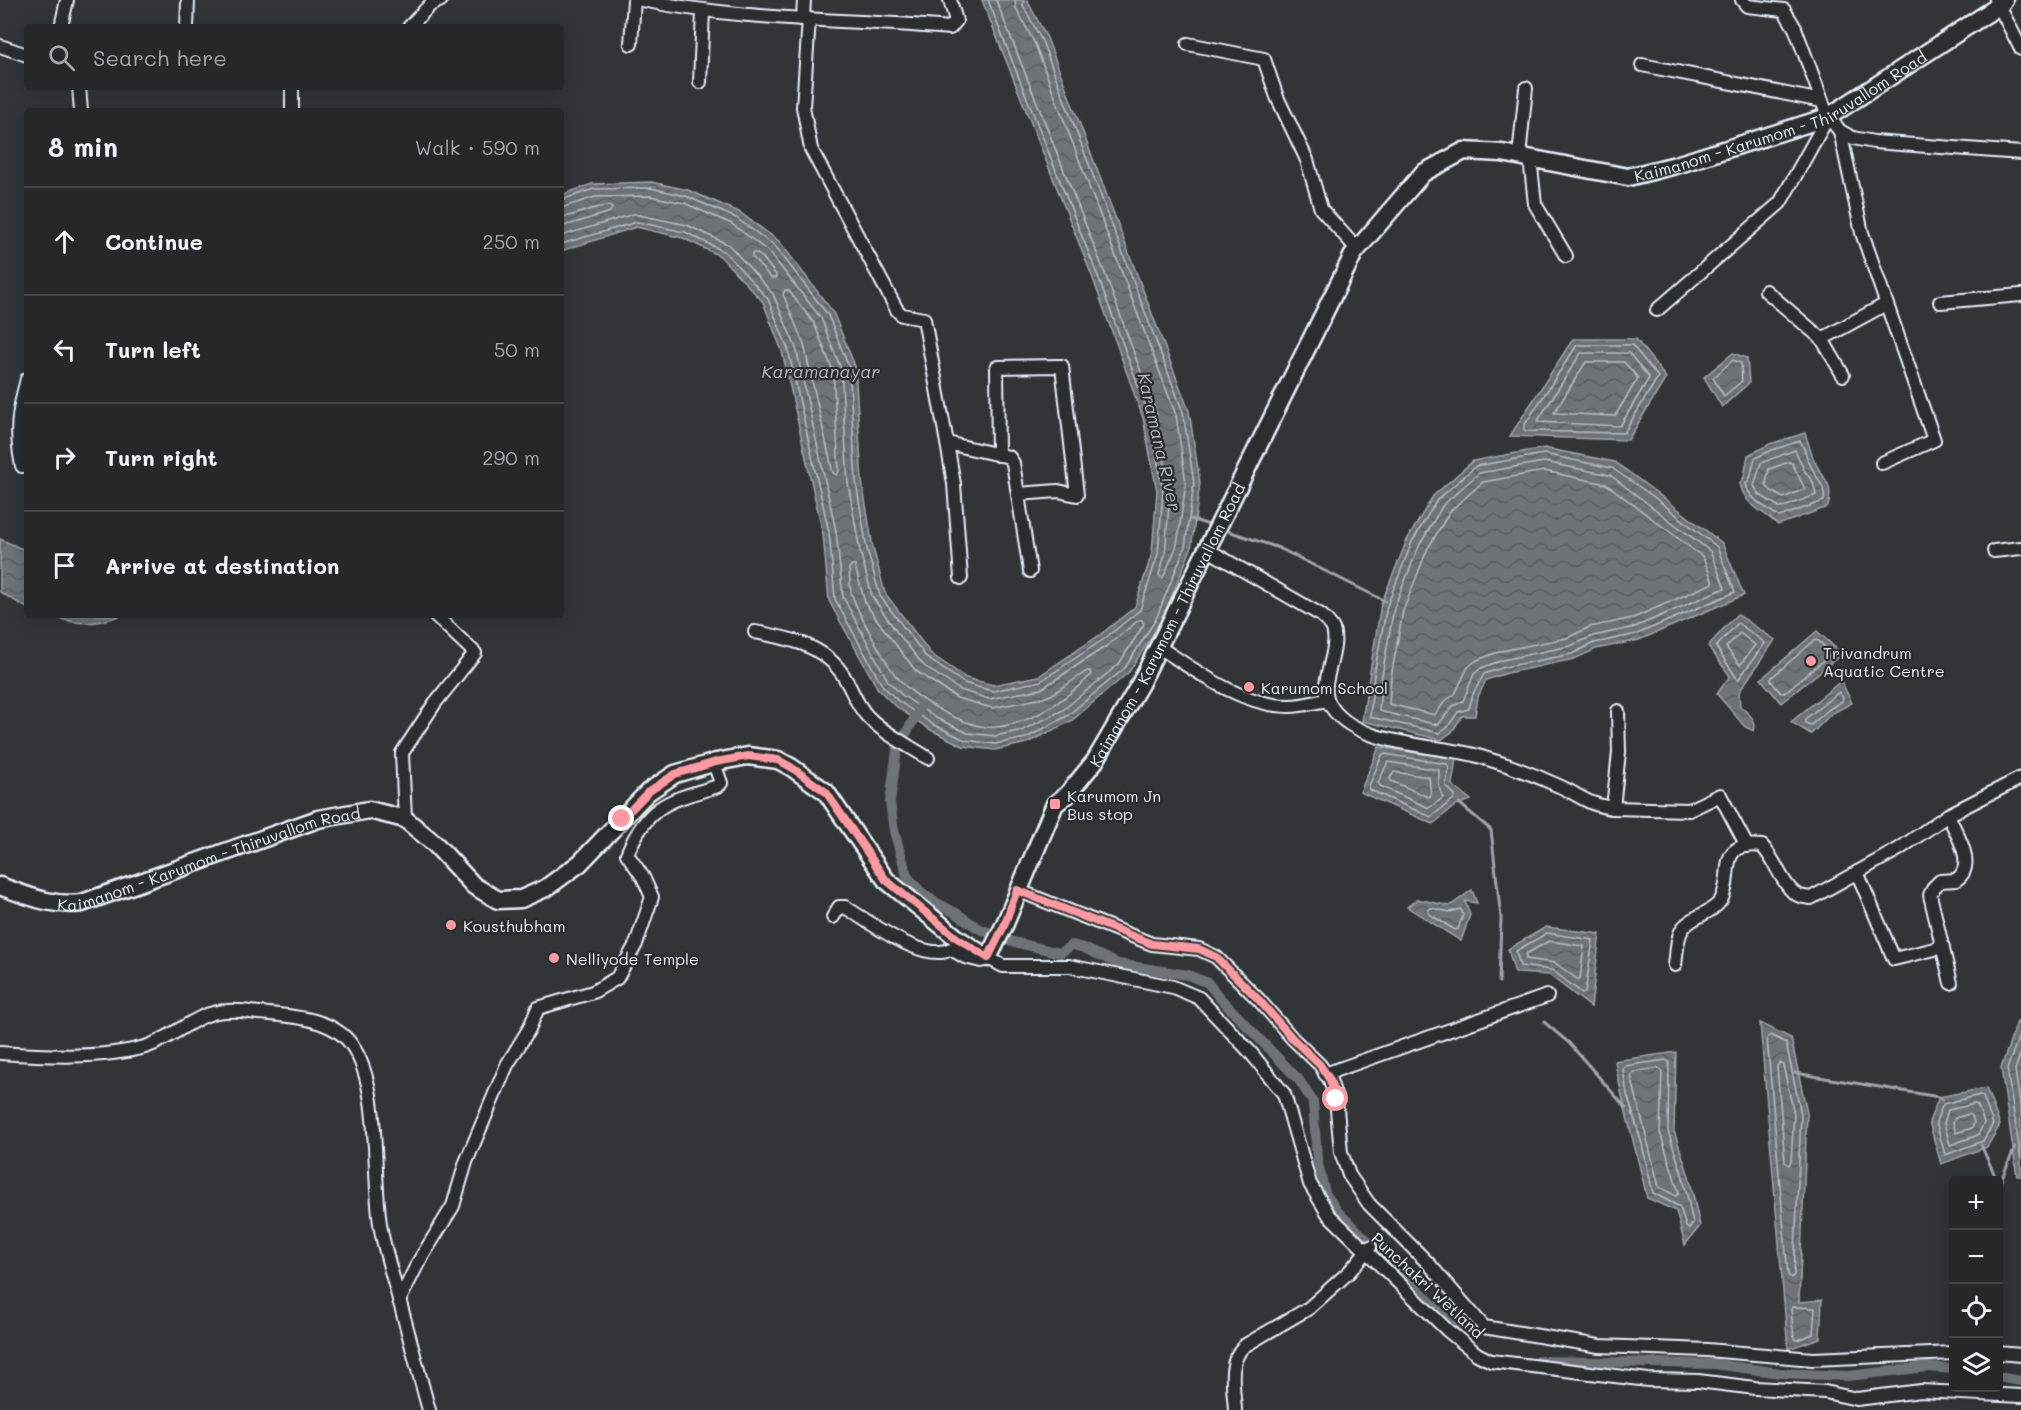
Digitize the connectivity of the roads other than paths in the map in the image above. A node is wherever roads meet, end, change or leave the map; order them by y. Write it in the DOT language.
graph roads {
  1 [pos="67,0"];
  2 [pos="188,0"];
  3 [pos="441,0"];
  4 [pos="634,0"];
  5 [pos="642,0"];
  6 [pos="804,0"];
  7 [pos="950,0"];
  8 [pos="1742,0"];
  9 [pos="2000,2"];
  10 [pos="703,11"];
  11 [pos="806,19"];
  12 [pos="63,24"];
  13 [pos="187,24"];
  14 [pos="411,24"];
  15 [pos="631,44"];
  16 [pos="1188,44"];
  17 [pos="0,46"];
  18 [pos="2021,49"];
  19 [pos="24,54"];
  20 [pos="1642,64"];
  21 [pos="700,82"];
  22 [pos="1526,87"];
  23 [pos="79,90"];
  24 [pos="292,90"];
  25 [pos="1822,101"];
  26 [pos="81,108"];
  27 [pos="292,108"];
  28 [pos="1828,117"];
  29 [pos="1840,131"];
  30 [pos="2021,153"];
  31 [pos="1525,157"];
  32 [pos="1358,249"];
  33 [pos="1566,256"];
  34 [pos="1766,291"];
  35 [pos="2021,295"];
  36 [pos="1940,302"];
  37 [pos="1886,304"];
  38 [pos="1657,310"];
  39 [pos="1822,339"];
  40 [pos="1843,375"];
  41 [pos="24,389"];
  42 [pos="947,443"];
  43 [pos="999,455"];
  44 [pos="1882,463"];
  45 [pos="22,466"];
  46 [pos="1018,495"];
  47 [pos="2021,548"];
  48 [pos="1208,550"];
  49 [pos="1994,551"];
  50 [pos="1030,571"];
  51 [pos="961,578"];
  52 [pos="438,618"];
  53 [pos="755,632"];
  54 [pos="1159,647"];
  55 [pos="1327,700"];
  56 [pos="1618,711"];
  57 [pos="928,758"];
  58 [pos="714,763"];
  59 [pos="2021,778"];
  60 [pos="1613,808"];
  61 [pos="1948,815"];
  62 [pos="405,819"];
  63 [pos="1747,846"];
  64 [pos="1857,872"];
  65 [pos="0,886"];
  66 [pos="1017,890"];
  67 [pos="833,917"];
  68 [pos="1943,947"];
  69 [pos="988,958"];
  70 [pos="1675,965"];
  71 [pos="1951,983"];
  72 [pos="1547,996"];
  73 [pos="0,1053"];
  74 [pos="1325,1074"];
  75 [pos="1369,1249"];
  76 [pos="399,1301"];
  77 [pos="1949,1353"];
  78 [pos="2003,1353"];
  79 [pos="2021,1355"];
  80 [pos="2021,1396"];
  81 [pos="429,1410"];
  82 [pos="1235,1410"];
  1 -- 12 [label="street"];
  2 -- 13 [label="street"];
  3 -- 14 [label="street"];
  4 -- 15 [label="street"];
  5 -- 10 [label="street"];
  6 -- 11 [label="street"];
  7 -- 11 [label="street"];
  8 -- 25 [label="street"];
  9 -- 18 [label="street"];
  9 -- 28 [label="main road, Kaimanom - Karumom - Thiruvallom Road"];
  10 -- 11 [label="street"];
  10 -- 21 [label="street"];
  11 -- 42 [label="street"];
  16 -- 32 [label="street"];
  17 -- 19 [label="street"];
  20 -- 25 [label="street"];
  22 -- 31 [label="street"];
  23 -- 26 [label="street"];
  24 -- 27 [label="street"];
  25 -- 28 [label="street"];
  28 -- 29 [label="street"];
  28 -- 31 [label="main road, Kaimanom - Karumom - Thiruvallom Road"];
  28 -- 38 [label="street"];
  29 -- 30 [label="street"];
  29 -- 37 [label="street"];
  31 -- 32 [label="main road, Kaimanom - Karumom - Thiruvallom Road"];
  31 -- 33 [label="street"];
  32 -- 48 [label="main road, Kaimanom - Karumom - Thiruvallom Road"];
  34 -- 39 [label="street"];
  35 -- 36 [label="street"];
  37 -- 39 [label="street"];
  37 -- 44 [label="street"];
  39 -- 40 [label="street"];
  41 -- 45 [label="street"];
  42 -- 43 [label="street"];
  42 -- 51 [label="street"];
  43 -- 46 [label="street"];
  43 -- 46 [label="street"];
  46 -- 50 [label="street"];
  47 -- 49 [label="street"];
  48 -- 54 [label="main road, Kaimanom - Karumom - Thiruvallom Road"];
  48 -- 55 [label="street"];
  52 -- 62 [label="street"];
  53 -- 57 [label="street"];
  54 -- 55 [label="street"];
  54 -- 66 [label="main road, Kaimanom - Karumom - Thiruvallom Road"];
  55 -- 60 [label="street"];
  56 -- 60 [label="street"];
  58 -- 62 [label="main road, Kaimanom - Karumom - Thiruvallom Road"];
  58 -- 69 [label="main road, Kaimanom - Karumom - Thiruvallom Road"];
  58 -- 76 [label="street"];
  59 -- 61 [label="street"];
  60 -- 63 [label="street"];
  61 -- 64 [label="street"];
  61 -- 68 [label="street"];
  62 -- 65 [label="main road, Kaimanom - Karumom - Thiruvallom Road"];
  63 -- 64 [label="street"];
  63 -- 70 [label="street"];
  64 -- 68 [label="street"];
  66 -- 69 [label="main road, Kaimanom - Karumom - Thiruvallom Road"];
  66 -- 74 [label="street"];
  67 -- 69 [label="street, Punchakri Wetland"];
  68 -- 71 [label="street"];
  69 -- 75 [label="street, Punchakri Wetland"];
  72 -- 74 [label="street"];
  73 -- 76 [label="street"];
  74 -- 77 [label="street"];
  75 -- 80 [label="street, Punchakri Wetland"];
  75 -- 82 [label="street"];
  76 -- 81 [label="street"];
  78 -- 79 [label="street"];
}
